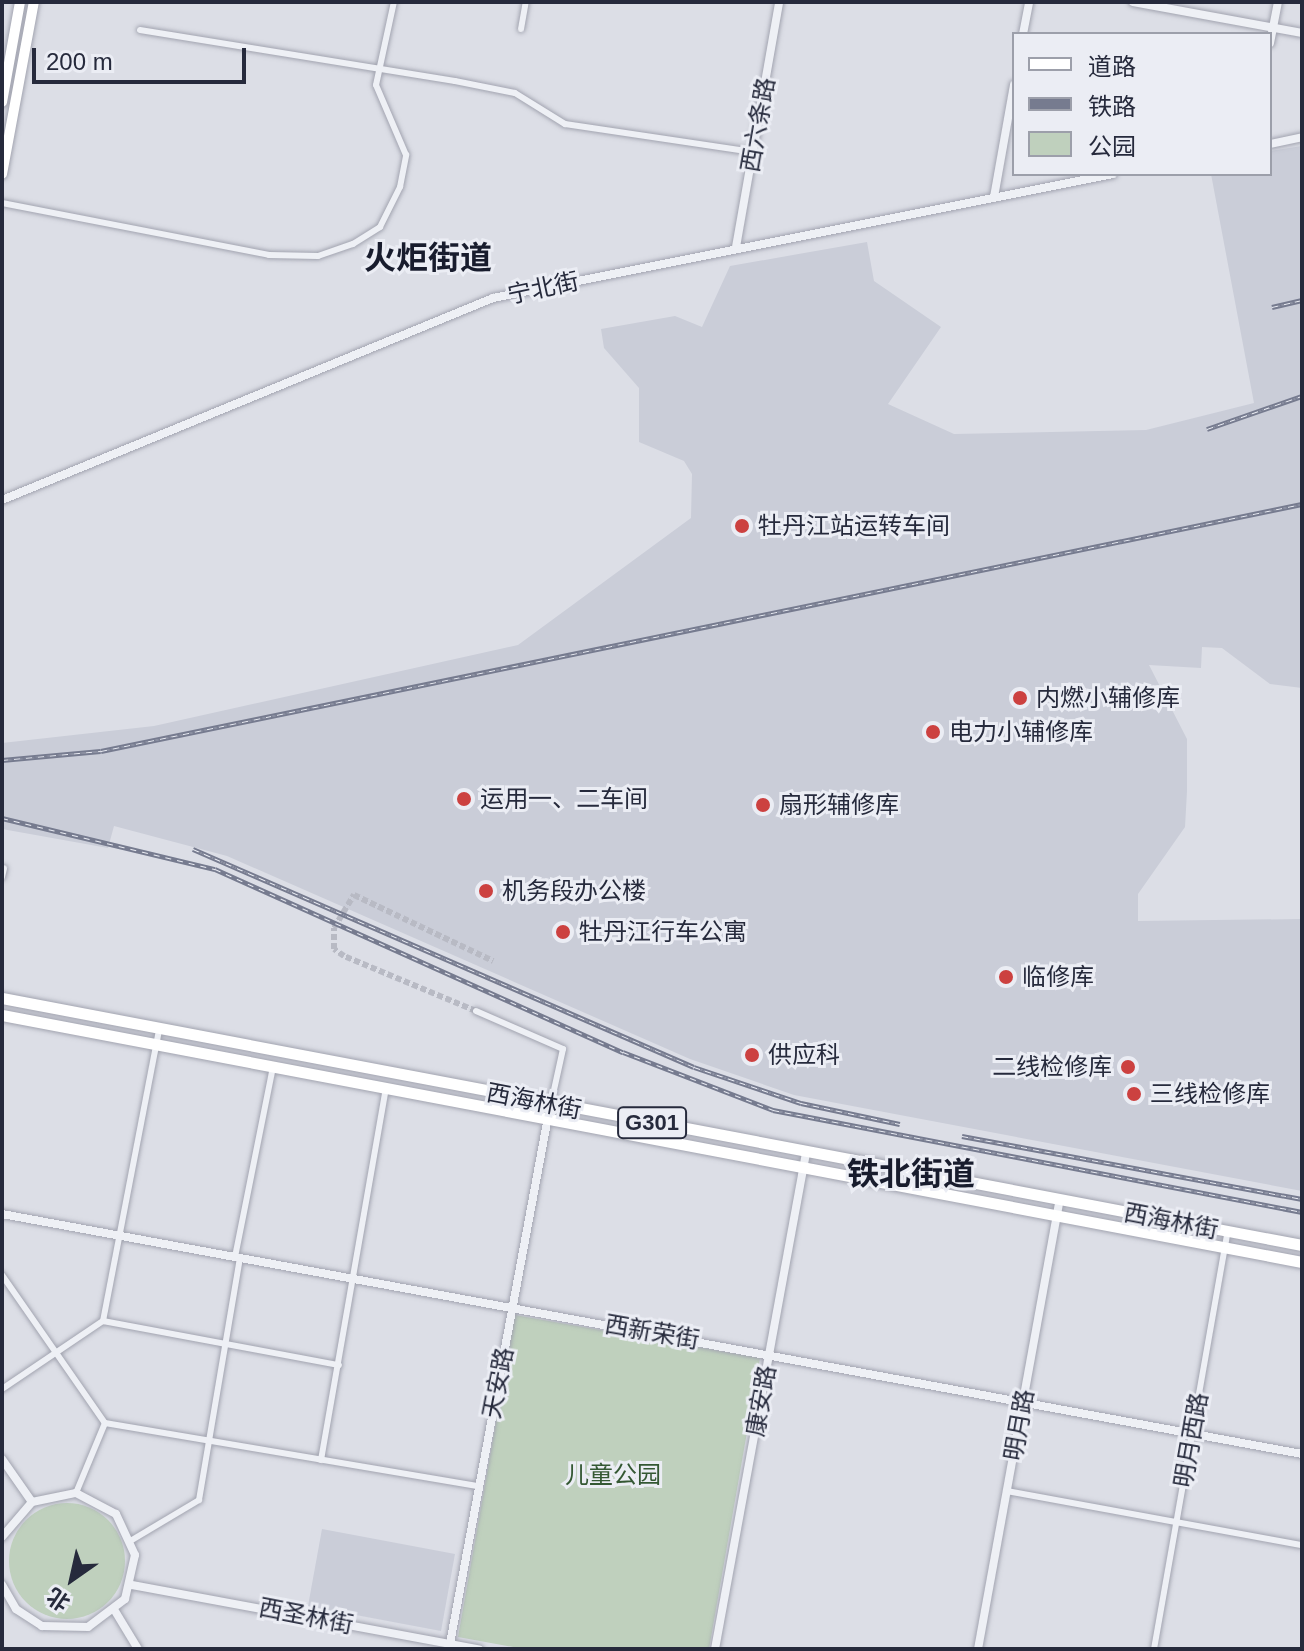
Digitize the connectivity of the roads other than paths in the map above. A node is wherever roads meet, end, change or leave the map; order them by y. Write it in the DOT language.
graph roads {
  1 [pos="19,2"];
  2 [pos="394,2"];
  3 [pos="526,2"];
  4 [pos="779,2"];
  5 [pos="1029,2"];
  6 [pos="1133,2"];
  7 [pos="1278,2"];
  8 [pos="34,3"];
  9 [pos="1151,4"];
  10 [pos="1273,28"];
  11 [pos="521,29"];
  12 [pos="140,30"];
  13 [pos="1023,32"];
  14 [pos="1272,33"];
  15 [pos="1302,33"];
  16 [pos="383,71"];
  17 [pos="1012,96"];
  18 [pos="2,102"];
  19 [pos="1302,137"];
  20 [pos="1272,144"];
  21 [pos="753,152"];
  22 [pos="2,174"];
  23 [pos="1103,176"];
  24 [pos="994,197"];
  25 [pos="2,203"];
  26 [pos="736,247"];
  27 [pos="2,500"];
  28 [pos="4,868"];
  29 [pos="2,877"];
  30 [pos="2,998"];
  31 [pos="476,1011"];
  32 [pos="2,1015"];
  33 [pos="159,1029"];
  34 [pos="156,1045"];
  35 [pos="273,1066"];
  36 [pos="386,1087"];
  37 [pos="551,1104"];
  38 [pos="548,1117"];
  39 [pos="806,1153"];
  40 [pos="803,1168"];
  41 [pos="1060,1200"];
  42 [pos="2,1214"];
  43 [pos="1057,1216"];
  44 [pos="1228,1231"];
  45 [pos="119,1236"];
  46 [pos="1302,1245"];
  47 [pos="1225,1247"];
  48 [pos="238,1257"];
  49 [pos="1302,1262"];
  50 [pos="2,1275"];
  51 [pos="354,1278"];
  52 [pos="513,1307"];
  53 [pos="103,1321"];
  54 [pos="225,1345"];
  55 [pos="55,1352"];
  56 [pos="769,1353"];
  57 [pos="339,1365"];
  58 [pos="2,1389"];
  59 [pos="1023,1401"];
  60 [pos="105,1423"];
  61 [pos="1192,1434"];
  62 [pos="209,1441"];
  63 [pos="1302,1454"];
  64 [pos="2,1459"];
  65 [pos="321,1460"];
  66 [pos="479,1486"];
  67 [pos="1007,1491"];
  68 [pos="76,1493"];
  69 [pos="32,1502"];
  70 [pos="1176,1522"];
  71 [pos="2,1537"];
  72 [pos="132,1540"];
  73 [pos="1302,1545"];
  74 [pos="2,1585"];
  75 [pos="132,1585"];
  76 [pos="115,1611"];
  77 [pos="449,1646"];
  78 [pos="138,1649"];
  79 [pos="479,1649"];
  80 [pos="715,1649"];
  81 [pos="978,1649"];
  82 [pos="1154,1649"];
  1 -- 8 [label="street"];
  1 -- 18 [label="main road"];
  2 -- 16 [label="street"];
  3 -- 11 [label="street"];
  4 -- 21 [label="street, 西六条路"];
  5 -- 13 [label="street"];
  6 -- 9 [label="street"];
  7 -- 10 [label="street"];
  8 -- 22 [label="main road"];
  9 -- 10 [label="street"];
  10 -- 14 [label="street"];
  10 -- 15 [label="street"];
  12 -- 16 [label="street"];
  16 -- 21 [label="street"];
  16 -- 25 [label="street"];
  17 -- 24 [label="street"];
  19 -- 20 [label="street"];
  21 -- 26 [label="street, 西六条路"];
  23 -- 24 [label="street, 宁北街"];
  24 -- 26 [label="street, 宁北街"];
  26 -- 27 [label="street, 宁北街"];
  28 -- 29 [label="street"];
  30 -- 33 [label="highway, 西海林街 / G301"];
  31 -- 37 [label="street"];
  32 -- 34 [label="highway, 西海林街 / G301"];
  33 -- 34 [label="street"];
  33 -- 37 [label="highway, 西海林街 / G301"];
  34 -- 35 [label="highway, 西海林街 / G301"];
  34 -- 45 [label="street"];
  35 -- 36 [label="highway, 西海林街 / G301"];
  35 -- 48 [label="street"];
  36 -- 38 [label="highway, 西海林街 / G301"];
  36 -- 51 [label="street"];
  37 -- 38 [label="street"];
  37 -- 39 [label="highway, 西海林街 / G301"];
  38 -- 40 [label="highway, 西海林街 / G301"];
  38 -- 52 [label="street, 天安路"];
  39 -- 40 [label="street, 康安路"];
  39 -- 41 [label="highway, 西海林街 / G301"];
  40 -- 43 [label="highway, 西海林街 / G301"];
  40 -- 56 [label="street, 康安路"];
  41 -- 43 [label="street, 明月路"];
  41 -- 44 [label="highway, 西海林街 / G301"];
  42 -- 45 [label="street, 西新荣街"];
  43 -- 47 [label="highway, 西海林街 / G301"];
  43 -- 59 [label="street, 明月路"];
  44 -- 46 [label="highway, 西海林街 / G301"];
  44 -- 47 [label="street, 明月西路"];
  45 -- 48 [label="street, 西新荣街"];
  45 -- 53 [label="street"];
  47 -- 49 [label="highway, 西海林街 / G301"];
  47 -- 61 [label="street, 明月西路"];
  48 -- 51 [label="street, 西新荣街"];
  48 -- 54 [label="street"];
  50 -- 55 [label="street"];
  51 -- 52 [label="street, 西新荣街"];
  51 -- 57 [label="street"];
  52 -- 56 [label="street, 西新荣街"];
  52 -- 66 [label="street, 天安路"];
  53 -- 54 [label="street"];
  53 -- 55 [label="street"];
  54 -- 57 [label="street"];
  54 -- 62 [label="street"];
  55 -- 58 [label="street"];
  55 -- 60 [label="street"];
  56 -- 59 [label="street, 西新荣街"];
  56 -- 80 [label="street, 康安路"];
  57 -- 65 [label="street"];
  59 -- 61 [label="street, 西新荣街"];
  59 -- 67 [label="street, 明月路"];
  60 -- 62 [label="street"];
  60 -- 68 [label="street"];
  61 -- 63 [label="street, 西新荣街"];
  61 -- 70 [label="street, 明月西路"];
  62 -- 65 [label="street"];
  62 -- 72 [label="street"];
  64 -- 69 [label="street"];
  65 -- 66 [label="street"];
  66 -- 77 [label="street, 天安路"];
  67 -- 70 [label="street"];
  67 -- 81 [label="street, 明月路"];
  68 -- 69 [label="street"];
  68 -- 72 [label="street"];
  69 -- 71 [label="street"];
  70 -- 73 [label="street"];
  70 -- 82 [label="street, 明月西路"];
  72 -- 75 [label="street"];
  74 -- 76 [label="street"];
  75 -- 76 [label="street"];
  75 -- 77 [label="street, 西圣林街"];
  76 -- 78 [label="street"];
  77 -- 79 [label="street, 西圣林街"];
}
